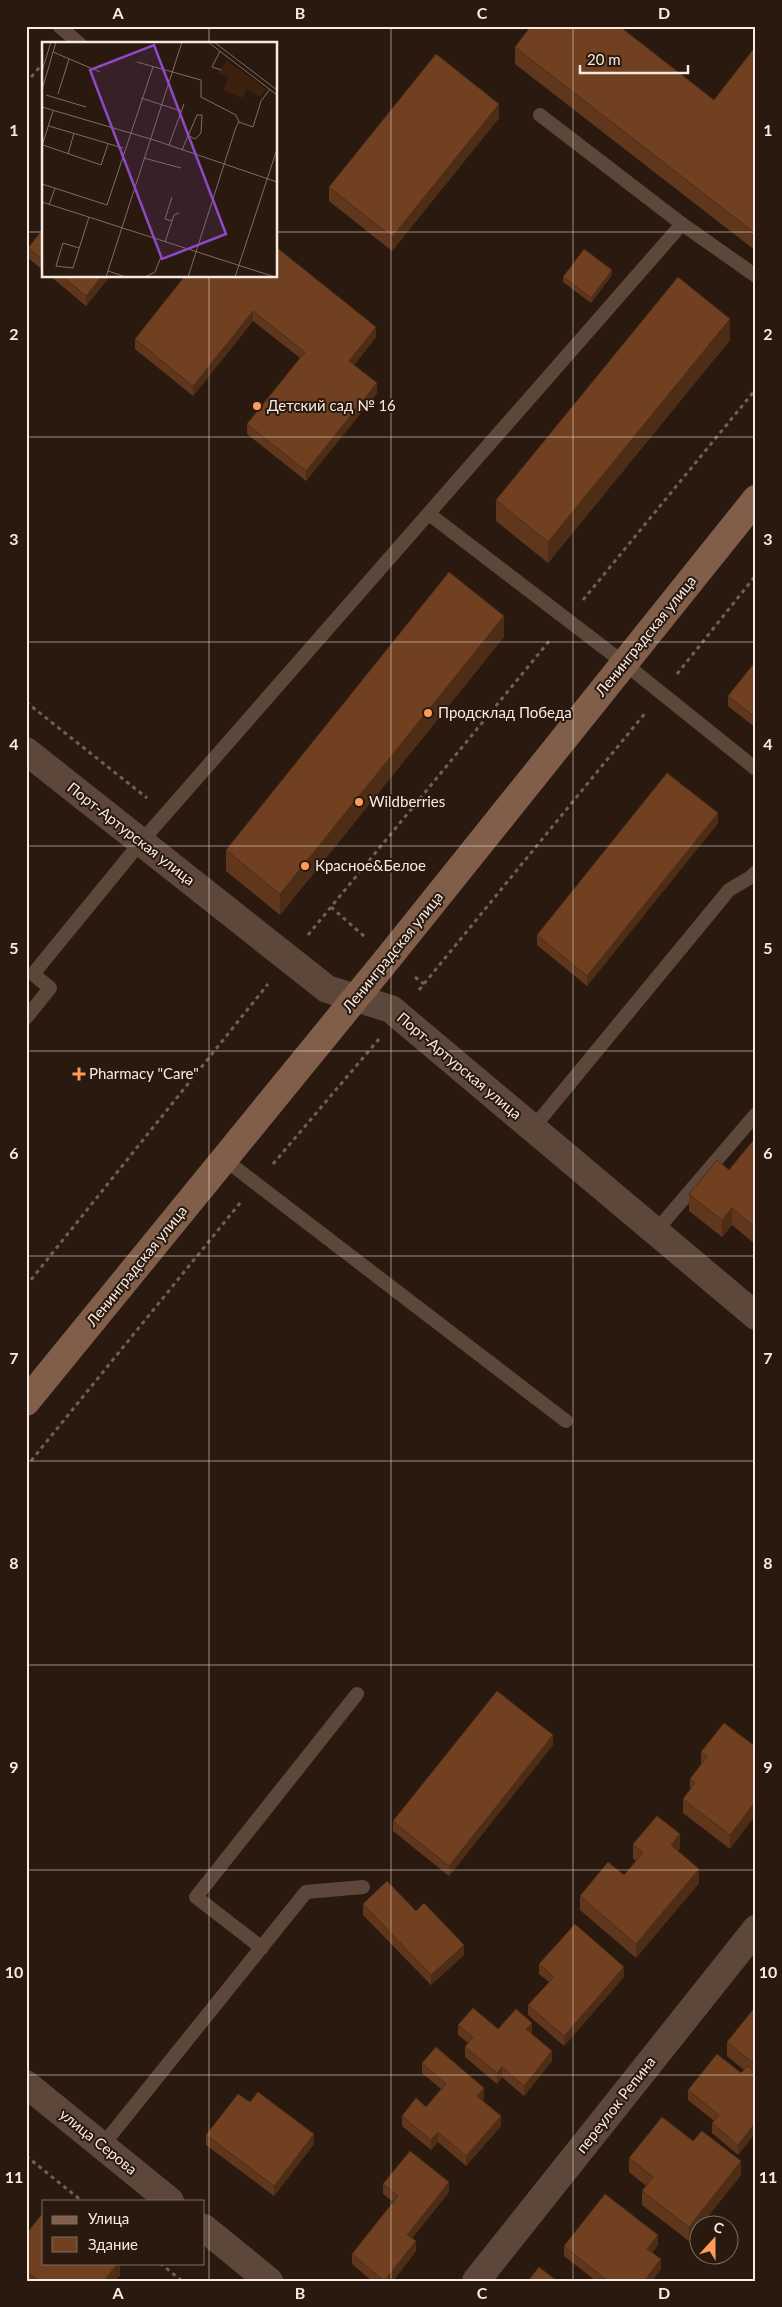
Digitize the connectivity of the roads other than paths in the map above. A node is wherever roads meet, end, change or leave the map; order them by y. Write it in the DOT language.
graph roads {
  1 [pos="60,26"];
  2 [pos="78,42"];
  3 [pos="540,115"];
  4 [pos="682,224"];
  5 [pos="756,276"];
  6 [pos="756,499"];
  7 [pos="429,514"];
  8 [pos="624,663"];
  9 [pos="26,751"];
  10 [pos="756,769"];
  11 [pos="141,842"];
  12 [pos="756,872"];
  13 [pos="30,971"];
  14 [pos="357,997"];
  15 [pos="26,1018"];
  16 [pos="756,1114"];
  17 [pos="533,1128"];
  18 [pos="224,1159"];
  19 [pos="656,1232"];
  20 [pos="756,1316"];
  21 [pos="26,1402"];
  22 [pos="566,1421"];
  23 [pos="357,1694"];
  24 [pos="363,1887"];
  25 [pos="756,1929"];
  26 [pos="262,1948"];
  27 [pos="26,2084"];
  28 [pos="102,2146"];
  29 [pos="169,2200"];
  30 [pos="205,2229"];
  31 [pos="269,2281"];
  32 [pos="476,2281"];
  1 -- 2 [label="lane"];
  3 -- 4 [label="lane"];
  4 -- 5 [label="lane"];
  4 -- 7 [label="lane"];
  6 -- 8 [label="main road, Ленинградская улица"];
  7 -- 8 [label="lane"];
  7 -- 11 [label="lane"];
  8 -- 10 [label="lane"];
  8 -- 14 [label="main road, Ленинградская улица"];
  9 -- 11 [label="street, Порт-Артурская улица"];
  11 -- 13 [label="lane"];
  11 -- 14 [label="street, Порт-Артурская улица"];
  12 -- 17 [label="lane"];
  13 -- 15 [label="lane"];
  14 -- 17 [label="street, Порт-Артурская улица"];
  14 -- 18 [label="main road, Ленинградская улица"];
  16 -- 19 [label="lane"];
  17 -- 19 [label="street, Порт-Артурская улица"];
  18 -- 21 [label="main road, Ленинградская улица"];
  18 -- 22 [label="lane"];
  19 -- 20 [label="street, Порт-Артурская улица"];
  23 -- 26 [label="lane"];
  24 -- 26 [label="lane"];
  25 -- 32 [label="street, переулок Репина"];
  26 -- 28 [label="lane"];
  27 -- 28 [label="street, улица Серова"];
  28 -- 29 [label="street, улица Серова"];
  30 -- 31 [label="street"];
}
